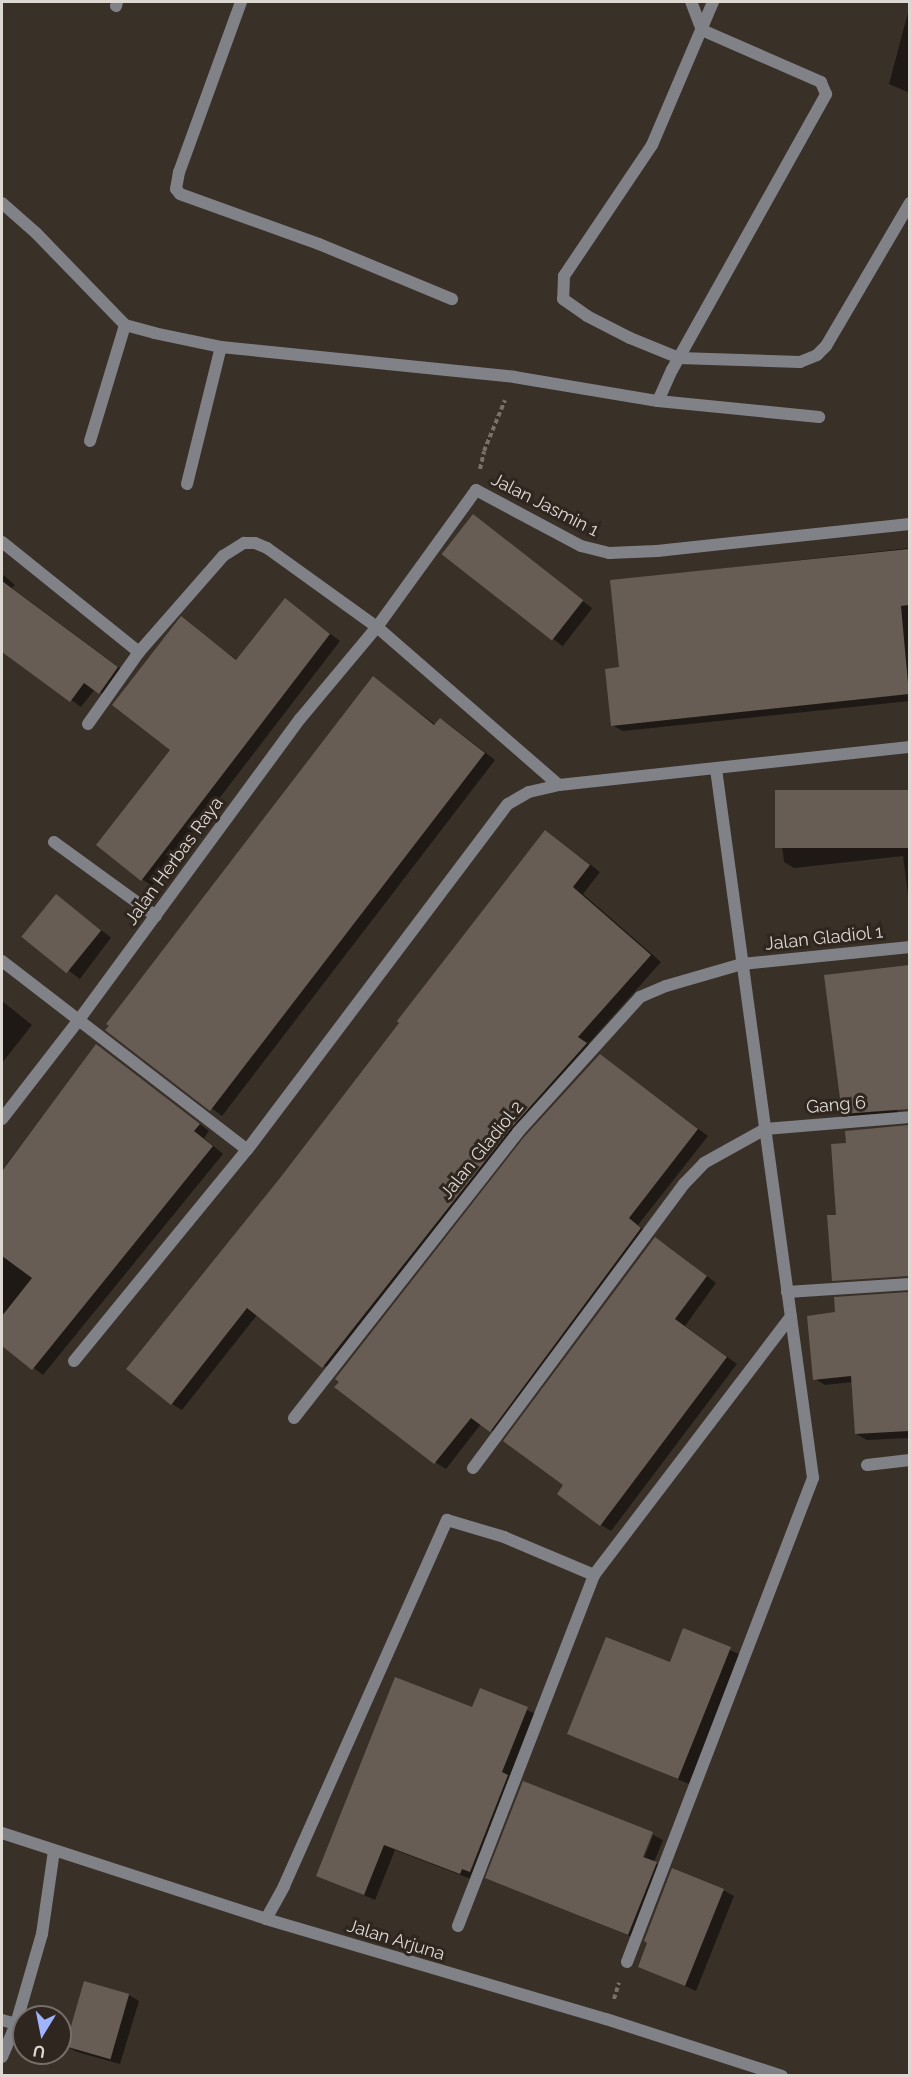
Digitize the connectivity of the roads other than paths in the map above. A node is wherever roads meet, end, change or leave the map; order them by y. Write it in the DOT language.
graph roads {
  1 [pos="241,2"];
  2 [pos="691,2"];
  3 [pos="713,2"];
  4 [pos="702,30"];
  5 [pos="2,203"];
  6 [pos="909,203"];
  7 [pos="453,299"];
  8 [pos="125,325"];
  9 [pos="221,347"];
  10 [pos="679,358"];
  11 [pos="660,395"];
  12 [pos="819,417"];
  13 [pos="90,441"];
  14 [pos="187,484"];
  15 [pos="909,524"];
  16 [pos="2,542"];
  17 [pos="377,627"];
  18 [pos="139,652"];
  19 [pos="88,724"];
  20 [pos="909,747"];
  21 [pos="716,769"];
  22 [pos="559,785"];
  23 [pos="54,842"];
  24 [pos="156,916"];
  25 [pos="909,947"];
  26 [pos="2,961"];
  27 [pos="742,964"];
  28 [pos="78,1021"];
  29 [pos="909,1117"];
  30 [pos="2,1119"];
  31 [pos="765,1129"];
  32 [pos="247,1150"];
  33 [pos="909,1284"];
  34 [pos="788,1292"];
  35 [pos="791,1316"];
  36 [pos="74,1360"];
  37 [pos="294,1418"];
  38 [pos="909,1460"];
  39 [pos="867,1465"];
  40 [pos="473,1468"];
  41 [pos="594,1575"];
  42 [pos="2,1833"];
  43 [pos="54,1851"];
  44 [pos="266,1919"];
  45 [pos="458,1926"];
  46 [pos="627,1962"];
  47 [pos="21,2005"];
  48 [pos="12,2033"];
  49 [pos="2,2057"];
  50 [pos="782,2076"];
  1 -- 7 [label="street"];
  2 -- 4 [label="street"];
  3 -- 4 [label="street"];
  4 -- 10 [label="street"];
  4 -- 10 [label="street"];
  5 -- 8 [label="street"];
  6 -- 10 [label="street"];
  8 -- 9 [label="street"];
  8 -- 13 [label="street"];
  9 -- 11 [label="street"];
  9 -- 14 [label="street"];
  10 -- 11 [label="street"];
  11 -- 12 [label="street"];
  15 -- 17 [label="street, Jalan Jasmin 1"];
  16 -- 18 [label="street"];
  17 -- 18 [label="street"];
  17 -- 22 [label="street"];
  17 -- 24 [label="street, Jalan Herbas Raya"];
  18 -- 19 [label="street"];
  20 -- 21 [label="street"];
  21 -- 22 [label="street"];
  21 -- 27 [label="street"];
  22 -- 32 [label="street"];
  23 -- 24 [label="street"];
  24 -- 28 [label="street, Jalan Herbas Raya"];
  25 -- 27 [label="street, Jalan Gladiol 1"];
  26 -- 28 [label="street"];
  27 -- 31 [label="street"];
  27 -- 37 [label="street, Jalan Gladiol 2"];
  28 -- 30 [label="street, Jalan Herbas Raya"];
  28 -- 32 [label="street"];
  29 -- 31 [label="street, Gang 6"];
  31 -- 34 [label="street"];
  31 -- 40 [label="street"];
  32 -- 36 [label="street"];
  33 -- 34 [label="street"];
  34 -- 35 [label="street"];
  35 -- 41 [label="street"];
  35 -- 46 [label="street"];
  38 -- 39 [label="street"];
  41 -- 44 [label="street"];
  41 -- 45 [label="street"];
  42 -- 43 [label="street, Jalan Arjuna"];
  43 -- 44 [label="street, Jalan Arjuna"];
  43 -- 47 [label="street"];
  44 -- 50 [label="street, Jalan Arjuna"];
  48 -- 49 [label="street"];
}
